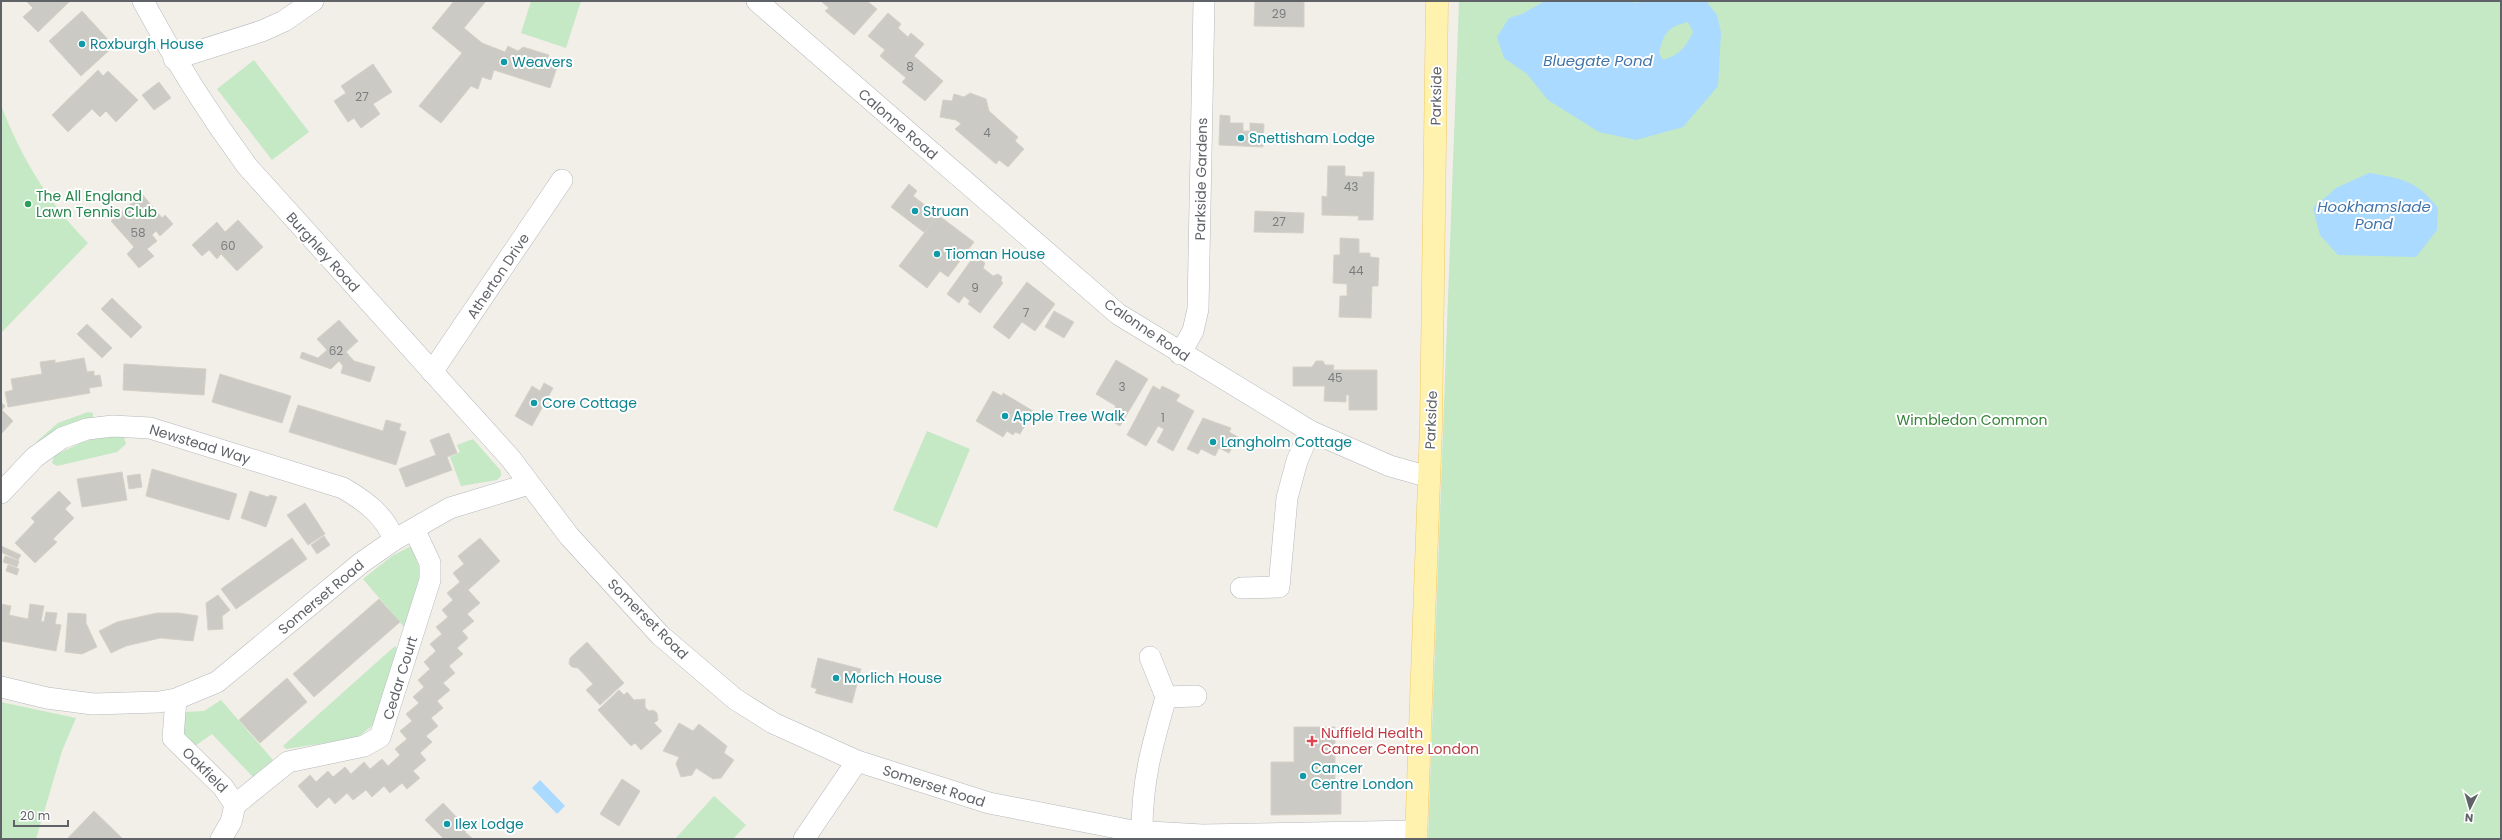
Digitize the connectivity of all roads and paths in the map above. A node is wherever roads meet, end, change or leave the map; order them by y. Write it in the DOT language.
graph roads {
  1 [pos="143,1"];
  2 [pos="313,1"];
  3 [pos="757,1"];
  4 [pos="1204,1"];
  5 [pos="1437,1"];
  6 [pos="174,59"];
  7 [pos="562,180"];
  8 [pos="1180,354"];
  9 [pos="432,372"];
  10 [pos="1310,431"];
  11 [pos="1429,476"];
  12 [pos="529,484"];
  13 [pos="1,493"];
  14 [pos="414,529"];
  15 [pos="394,540"];
  16 [pos="1241,588"];
  17 [pos="1150,657"];
  18 [pos="1,687"];
  19 [pos="1196,696"];
  20 [pos="1166,697"];
  21 [pos="176,699"];
  22 [pos="857,761"];
  23 [pos="235,805"];
  24 [pos="1135,834"];
  25 [pos="1416,835"];
  26 [pos="221,839"];
  27 [pos="804,839"];
  1 -- 6 [label="street, Burghley Road"];
  2 -- 6 [label="street"];
  3 -- 8 [label="street, Calonne Road"];
  4 -- 8 [label="street, Parkside Gardens"];
  5 -- 11 [label="main road, Parkside"];
  6 -- 9 [label="street, Burghley Road"];
  7 -- 9 [label="street, Atherton Drive"];
  8 -- 10 [label="street, Calonne Road"];
  9 -- 12 [label="street, Burghley Road"];
  10 -- 11 [label="street, Calonne Road"];
  10 -- 16 [label="street"];
  11 -- 25 [label="main road, Parkside"];
  12 -- 14 [label="street, Somerset Road"];
  12 -- 22 [label="street, Somerset Road"];
  13 -- 15 [label="street, Newstead Way"];
  14 -- 15 [label="street, Somerset Road"];
  14 -- 23 [label="street, Cedar Court"];
  15 -- 21 [label="street, Somerset Road"];
  17 -- 20 [label="street"];
  18 -- 21 [label="street, Somerset Road"];
  19 -- 20 [label="street"];
  20 -- 24 [label="street"];
  21 -- 23 [label="street, Oakfield"];
  22 -- 24 [label="street, Somerset Road"];
  22 -- 27 [label="street"];
  23 -- 26 [label="street, Oakfield"];
  24 -- 25 [label="street, Somerset Road"];
}
